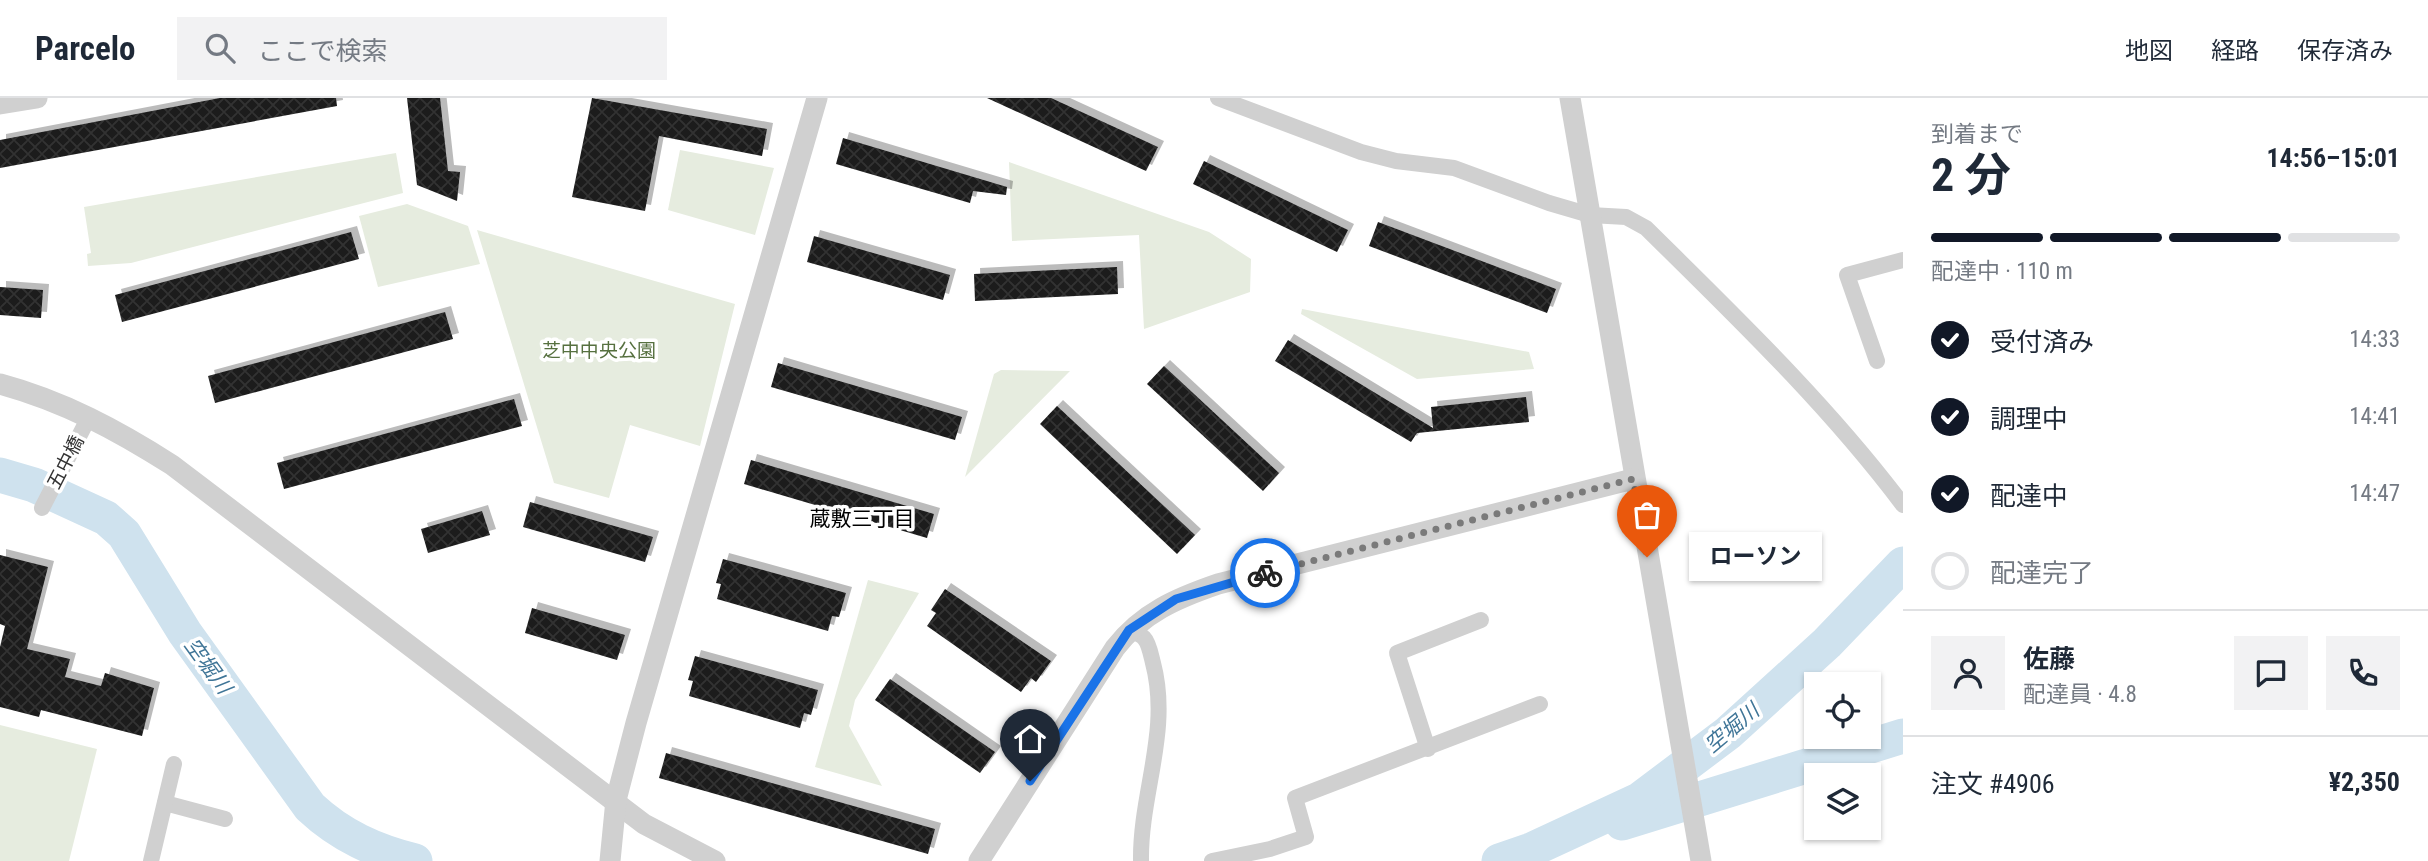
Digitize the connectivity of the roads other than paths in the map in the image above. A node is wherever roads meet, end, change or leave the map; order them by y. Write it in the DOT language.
graph roads {
  1 [pos="37,98"];
  2 [pos="817,98"];
  3 [pos="1218,98"];
  4 [pos="1570,98"];
  5 [pos="3,102"];
  6 [pos="1590,215"];
  7 [pos="1903,260"];
  8 [pos="1877,361"];
  9 [pos="0,384"];
  10 [pos="89,416"];
  11 [pos="1633,479"];
  12 [pos="1901,498"];
  13 [pos="42,508"];
  14 [pos="1481,620"];
  15 [pos="1129,630"];
  16 [pos="1540,704"];
  17 [pos="1428,749"];
  18 [pos="174,764"];
  19 [pos="616,800"];
  20 [pos="165,803"];
  21 [pos="225,819"];
  22 [pos="151,861"];
  23 [pos="610,861"];
  24 [pos="715,861"];
  25 [pos="979,861"];
  26 [pos="1142,861"];
  27 [pos="1212,861"];
  28 [pos="1701,861"];
  1 -- 5 [label="street"];
  2 -- 19 [label="street"];
  3 -- 6 [label="street"];
  4 -- 6 [label="street"];
  6 -- 11 [label="street"];
  6 -- 12 [label="street"];
  7 -- 8 [label="street"];
  9 -- 10 [label="street"];
  10 -- 13 [label="street, 五中橋"];
  10 -- 19 [label="street"];
  11 -- 15 [label="street"];
  11 -- 28 [label="street"];
  14 -- 17 [label="street"];
  15 -- 25 [label="street"];
  15 -- 26 [label="street"];
  16 -- 17 [label="street"];
  17 -- 27 [label="street"];
  18 -- 20 [label="street"];
  19 -- 23 [label="street"];
  19 -- 24 [label="street"];
  20 -- 21 [label="street"];
  20 -- 22 [label="street"];
}
